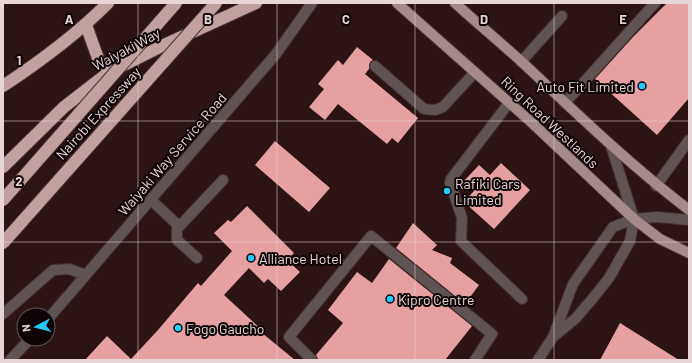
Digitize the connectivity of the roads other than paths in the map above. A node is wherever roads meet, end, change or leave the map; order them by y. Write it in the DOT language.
graph roads {
  1 [pos="108,3"];
  2 [pos="176,3"];
  3 [pos="216,3"];
  4 [pos="256,3"];
  5 [pos="312,3"];
  6 [pos="397,3"];
  7 [pos="455,3"];
  8 [pos="655,3"];
  9 [pos="562,16"];
  10 [pos="86,25"];
  11 [pos="521,62"];
  12 [pos="375,66"];
  13 [pos="475,72"];
  14 [pos="108,73"];
  15 [pos="3,86"];
  16 [pos="509,103"];
  17 [pos="565,103"];
  18 [pos="689,140"];
  19 [pos="611,146"];
  20 [pos="3,167"];
  21 [pos="224,180"];
  22 [pos="656,186"];
  23 [pos="3,200"];
  24 [pos="151,200"];
  25 [pos="689,210"];
  26 [pos="634,218"];
  27 [pos="689,220"];
  28 [pos="179,226"];
  29 [pos="3,243"];
  30 [pos="689,252"];
  31 [pos="197,258"];
  32 [pos="86,275"];
  33 [pos="522,299"];
  34 [pos="56,310"];
  35 [pos="3,314"];
  36 [pos="553,337"];
  37 [pos="22,347"];
  38 [pos="10,360"];
  39 [pos="312,360"];
  40 [pos="475,360"];
  41 [pos="538,360"];
  1 -- 10 [label="highway"];
  2 -- 23 [label="highway, Nairobi Expressway, bridge"];
  3 -- 29 [label="highway, Nairobi Expressway, bridge"];
  4 -- 14 [label="highway, Waiyaki Way"];
  5 -- 24 [label="street, Waiyaki Way Service Road"];
  6 -- 13 [label="main road, Ring Road Westlands"];
  7 -- 11 [label="main road, Ring Road Westlands"];
  8 -- 17 [label="street"];
  9 -- 11 [label="street"];
  10 -- 14 [label="highway"];
  10 -- 15 [label="highway"];
  11 -- 17 [label="main road, Ring Road Westlands"];
  12 -- 13 [label="street"];
  13 -- 16 [label="main road, Ring Road Westlands"];
  14 -- 20 [label="highway, Waiyaki Way"];
  16 -- 26 [label="main road, Ring Road Westlands"];
  16 -- 33 [label="street"];
  17 -- 19 [label="main road, Ring Road Westlands"];
  18 -- 22 [label="street"];
  19 -- 22 [label="main road, Ring Road Westlands"];
  19 -- 26 [label="street"];
  21 -- 28 [label="street"];
  22 -- 25 [label="main road, Ring Road Westlands"];
  24 -- 28 [label="street"];
  24 -- 32 [label="street, Waiyaki Way Service Road"];
  26 -- 27 [label="street"];
  26 -- 30 [label="main road, Ring Road Westlands"];
  26 -- 36 [label="street"];
  26 -- 36 [label="street"];
  28 -- 31 [label="street"];
  32 -- 34 [label="street, Waiyaki Way Service Road"];
  32 -- 35 [label="street"];
  36 -- 41 [label="street"];
  37 -- 38 [label="street"];
  39 -- 40 [label="street"];
}
